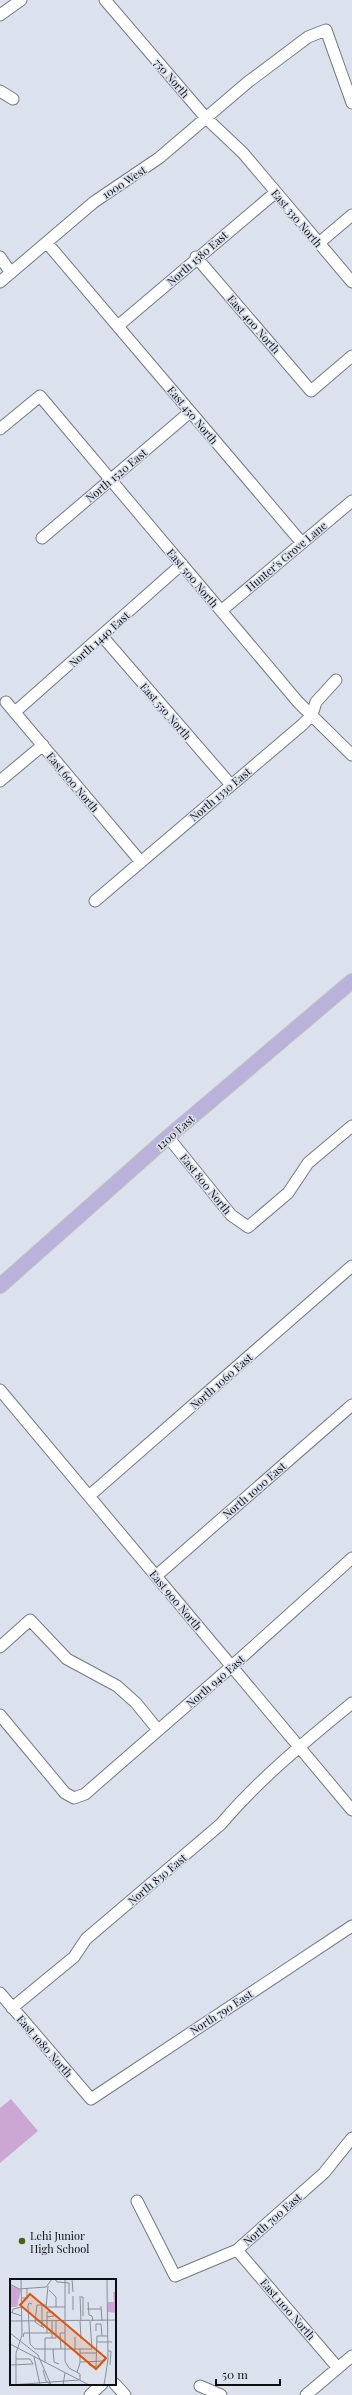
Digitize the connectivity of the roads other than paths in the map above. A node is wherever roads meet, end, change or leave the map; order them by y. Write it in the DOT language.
graph roads {
  1 [pos="21,0"];
  2 [pos="105,0"];
  3 [pos="0,15"];
  4 [pos="0,91"];
  5 [pos="13,99"];
  6 [pos="352,103"];
  7 [pos="206,118"];
  8 [pos="243,154"];
  9 [pos="276,192"];
  10 [pos="352,215"];
  11 [pos="47,243"];
  12 [pos="319,243"];
  13 [pos="0,257"];
  14 [pos="196,257"];
  15 [pos="11,273"];
  16 [pos="0,282"];
  17 [pos="352,282"];
  18 [pos="119,325"];
  19 [pos="352,356"];
  20 [pos="190,412"];
  21 [pos="0,430"];
  22 [pos="111,479"];
  23 [pos="352,501"];
  24 [pos="42,538"];
  25 [pos="302,543"];
  26 [pos="182,564"];
  27 [pos="221,611"];
  28 [pos="102,636"];
  29 [pos="336,680"];
  30 [pos="6,702"];
  31 [pos="15,712"];
  32 [pos="312,715"];
  33 [pos="43,745"];
  34 [pos="352,755"];
  35 [pos="0,781"];
  36 [pos="231,785"];
  37 [pos="141,862"];
  38 [pos="95,901"];
  39 [pos="352,981"];
  40 [pos="352,1126"];
  41 [pos="168,1137"];
  42 [pos="352,1266"];
  43 [pos="0,1286"];
  44 [pos="0,1390"];
  45 [pos="352,1405"];
  46 [pos="89,1496"];
  47 [pos="352,1558"];
  48 [pos="156,1576"];
  49 [pos="0,1647"];
  50 [pos="232,1666"];
  51 [pos="352,1703"];
  52 [pos="0,1715"];
  53 [pos="158,1730"];
  54 [pos="299,1747"];
  55 [pos="352,1810"];
  56 [pos="352,1926"];
  57 [pos="0,1993"];
  58 [pos="12,2008"];
  59 [pos="91,2099"];
  60 [pos="352,2138"];
  61 [pos="137,2201"];
  62 [pos="237,2250"];
  63 [pos="352,2356"];
  64 [pos="338,2368"];
  65 [pos="101,2385"];
  66 [pos="116,2385"];
  67 [pos="200,2386"];
  68 [pos="90,2395"];
  69 [pos="125,2395"];
  70 [pos="221,2395"];
  71 [pos="306,2395"];
  1 -- 3 [label="street"];
  2 -- 7 [label="street, 750 North"];
  4 -- 5 [label="street"];
  6 -- 7 [label="street, 1000 West"];
  7 -- 8 [label="street, 750 North"];
  7 -- 11 [label="street, 1000 West"];
  8 -- 9 [label="street, East 330 North"];
  9 -- 12 [label="street, East 330 North"];
  9 -- 14 [label="street, North 1580 East"];
  10 -- 12 [label="street"];
  11 -- 15 [label="street, 1000 West"];
  11 -- 18 [label="street, East 450 North"];
  12 -- 17 [label="street, East 330 North"];
  13 -- 15 [label="street"];
  14 -- 18 [label="street, North 1580 East"];
  14 -- 19 [label="street, East 400 North"];
  15 -- 16 [label="street, 1000 West"];
  18 -- 20 [label="street, East 450 North"];
  20 -- 22 [label="street, North 1520 East"];
  20 -- 25 [label="street, East 450 North"];
  21 -- 22 [label="street, East 500 North"];
  22 -- 24 [label="street, North 1520 East"];
  22 -- 26 [label="street, East 500 North"];
  23 -- 25 [label="street, Hunter's Grove Lane"];
  25 -- 27 [label="street, Hunter's Grove Lane"];
  26 -- 27 [label="street, East 500 North"];
  26 -- 28 [label="street, North 1440 East"];
  27 -- 32 [label="street, East 500 North"];
  28 -- 31 [label="street, North 1440 East"];
  28 -- 36 [label="street, East 550 North"];
  29 -- 32 [label="street, North 1330 East"];
  30 -- 31 [label="street, East 600 North"];
  31 -- 33 [label="street, East 600 North"];
  32 -- 34 [label="street, East 500 North"];
  32 -- 36 [label="street, North 1330 East"];
  33 -- 35 [label="street"];
  33 -- 37 [label="street, East 600 North"];
  36 -- 37 [label="street, North 1330 East"];
  37 -- 38 [label="street, North 1330 East"];
  39 -- 41 [label="main road, 1200 East"];
  40 -- 41 [label="street, East 800 North"];
  41 -- 43 [label="main road, 1200 East"];
  42 -- 46 [label="street, North 1060 East"];
  44 -- 46 [label="street, East 900 North"];
  45 -- 48 [label="street, North 1000 East"];
  46 -- 48 [label="street, East 900 North"];
  47 -- 50 [label="street, North 940 East"];
  48 -- 50 [label="street, East 900 North"];
  49 -- 53 [label="street"];
  50 -- 53 [label="street, North 940 East"];
  50 -- 54 [label="street, East 900 North"];
  51 -- 54 [label="street, North 830 East"];
  52 -- 53 [label="street, North 940 East"];
  54 -- 55 [label="street, East 900 North"];
  54 -- 58 [label="street, North 830 East"];
  56 -- 59 [label="street, North 790 East"];
  57 -- 58 [label="street, East 1080 North"];
  58 -- 59 [label="street, East 1080 North"];
  60 -- 62 [label="street, North 700 East"];
  61 -- 62 [label="street, North 700 East"];
  62 -- 64 [label="street, East 1100 North"];
  63 -- 64 [label="street"];
  64 -- 71 [label="street"];
  65 -- 68 [label="street"];
  66 -- 69 [label="street"];
  67 -- 70 [label="street"];
}
